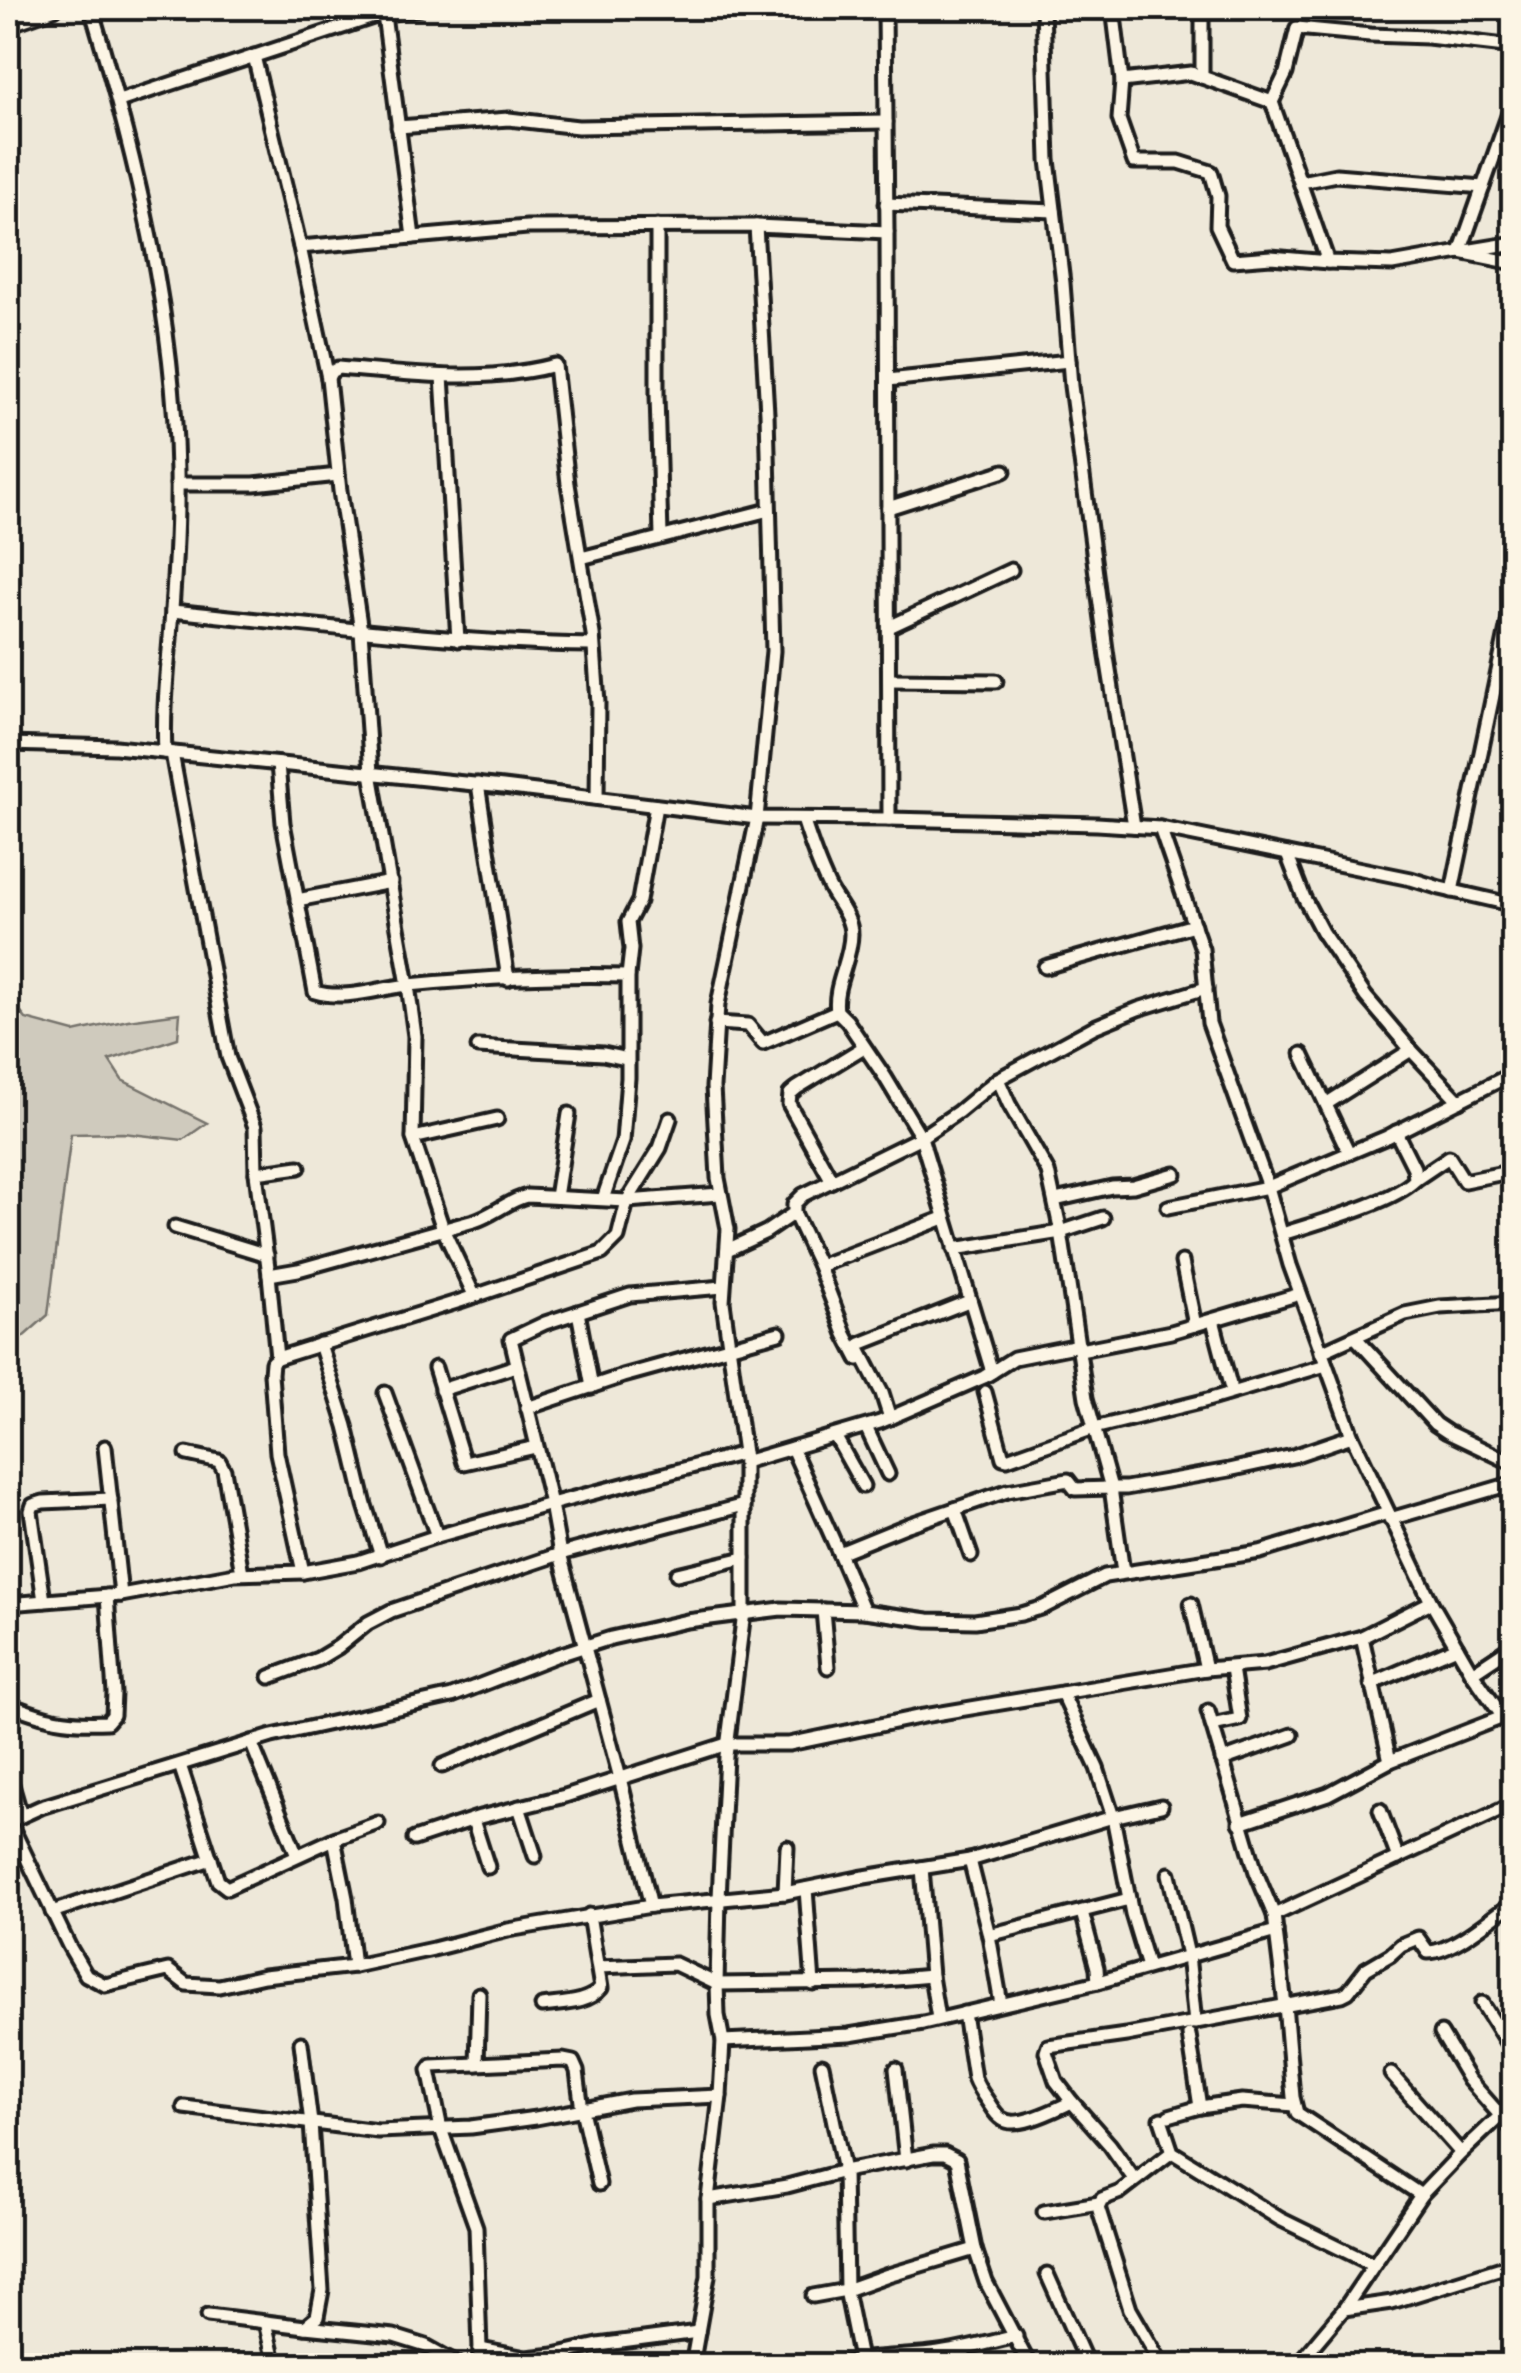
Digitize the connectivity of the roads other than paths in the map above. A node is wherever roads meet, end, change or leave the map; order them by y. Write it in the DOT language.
graph roads {
  1 [pos="27,8"];
  2 [pos="54,8"];
  3 [pos="91,8"];
  4 [pos="420,8"];
  5 [pos="885,8"];
  6 [pos="1042,8"];
  7 [pos="1113,8"];
  8 [pos="1202,8"];
  9 [pos="8,14"];
  10 [pos="384,15"];
  11 [pos="8,24"];
  12 [pos="1514,46"];
  13 [pos="254,56"];
  14 [pos="1202,76"];
  15 [pos="1122,80"];
  16 [pos="1514,99"];
  17 [pos="119,101"];
  18 [pos="1272,102"];
  19 [pos="886,122"];
  20 [pos="398,127"];
  21 [pos="1300,182"];
  22 [pos="1483,187"];
  23 [pos="886,204"];
  24 [pos="1054,211"];
  25 [pos="657,226"];
  26 [pos="756,226"];
  27 [pos="887,232"];
  28 [pos="413,237"];
  29 [pos="1514,243"];
  30 [pos="300,247"];
  31 [pos="1460,252"];
  32 [pos="1328,262"];
  33 [pos="1514,263"];
  34 [pos="1070,361"];
  35 [pos="442,376"];
  36 [pos="328,378"];
  37 [pos="888,380"];
  38 [pos="1004,471"];
  39 [pos="338,475"];
  40 [pos="177,484"];
  41 [pos="888,508"];
  42 [pos="769,510"];
  43 [pos="661,536"];
  44 [pos="581,558"];
  45 [pos="1011,570"];
  46 [pos="1514,596"];
  47 [pos="172,611"];
  48 [pos="889,626"];
  49 [pos="361,630"];
  50 [pos="458,640"];
  51 [pos="593,644"];
  52 [pos="889,680"];
  53 [pos="996,681"];
  54 [pos="8,744"];
  55 [pos="168,752"];
  56 [pos="278,764"];
  57 [pos="372,773"];
  58 [pos="478,784"];
  59 [pos="597,798"];
  60 [pos="656,806"];
  61 [pos="757,818"];
  62 [pos="803,819"];
  63 [pos="889,819"];
  64 [pos="1134,826"];
  65 [pos="1160,828"];
  66 [pos="1288,854"];
  67 [pos="391,882"];
  68 [pos="1452,891"];
  69 [pos="297,900"];
  70 [pos="1514,905"];
  71 [pos="1194,925"];
  72 [pos="1045,967"];
  73 [pos="628,976"];
  74 [pos="508,979"];
  75 [pos="408,985"];
  76 [pos="1206,988"];
  77 [pos="837,1011"];
  78 [pos="716,1023"];
  79 [pos="478,1047"];
  80 [pos="864,1047"];
  81 [pos="1411,1050"];
  82 [pos="1302,1054"];
  83 [pos="627,1060"];
  84 [pos="1514,1073"];
  85 [pos="998,1080"];
  86 [pos="1459,1101"];
  87 [pos="1326,1104"];
  88 [pos="569,1114"];
  89 [pos="498,1118"];
  90 [pos="670,1120"];
  91 [pos="1396,1132"];
  92 [pos="921,1137"];
  93 [pos="413,1138"];
  94 [pos="1349,1153"];
  95 [pos="300,1167"];
  96 [pos="1514,1171"];
  97 [pos="256,1172"];
  98 [pos="1175,1174"];
  99 [pos="1415,1180"];
  100 [pos="832,1181"];
  101 [pos="1268,1186"];
  102 [pos="720,1194"];
  103 [pos="556,1197"];
  104 [pos="603,1199"];
  105 [pos="1055,1200"];
  106 [pos="627,1201"];
  107 [pos="1168,1208"];
  108 [pos="794,1213"];
  109 [pos="944,1218"];
  110 [pos="1103,1218"];
  111 [pos="174,1227"];
  112 [pos="443,1229"];
  113 [pos="1061,1232"];
  114 [pos="1282,1234"];
  115 [pos="954,1249"];
  116 [pos="727,1250"];
  117 [pos="267,1255"];
  118 [pos="1182,1262"];
  119 [pos="819,1266"];
  120 [pos="270,1274"];
  121 [pos="724,1287"];
  122 [pos="1300,1294"];
  123 [pos="474,1295"];
  124 [pos="970,1302"];
  125 [pos="1514,1303"];
  126 [pos="578,1312"];
  127 [pos="1213,1320"];
  128 [pos="1194,1325"];
  129 [pos="778,1334"];
  130 [pos="1356,1338"];
  131 [pos="320,1344"];
  132 [pos="728,1348"];
  133 [pos="1079,1348"];
  134 [pos="276,1358"];
  135 [pos="1323,1358"];
  136 [pos="858,1359"];
  137 [pos="516,1366"];
  138 [pos="435,1368"];
  139 [pos="992,1372"];
  140 [pos="1230,1384"];
  141 [pos="592,1386"];
  142 [pos="441,1390"];
  143 [pos="984,1392"];
  144 [pos="384,1393"];
  145 [pos="527,1408"];
  146 [pos="890,1418"];
  147 [pos="866,1427"];
  148 [pos="1094,1428"];
  149 [pos="835,1436"];
  150 [pos="1352,1436"];
  151 [pos="106,1447"];
  152 [pos="536,1447"];
  153 [pos="792,1448"];
  154 [pos="187,1454"];
  155 [pos="744,1457"];
  156 [pos="1514,1464"];
  157 [pos="888,1474"];
  158 [pos="1514,1483"];
  159 [pos="863,1486"];
  160 [pos="1111,1488"];
  161 [pos="111,1500"];
  162 [pos="551,1504"];
  163 [pos="744,1505"];
  164 [pos="955,1508"];
  165 [pos="1389,1516"];
  166 [pos="437,1536"];
  167 [pos="839,1553"];
  168 [pos="560,1554"];
  169 [pos="970,1555"];
  170 [pos="381,1556"];
  171 [pos="744,1558"];
  172 [pos="304,1572"];
  173 [pos="1123,1572"];
  174 [pos="242,1574"];
  175 [pos="677,1574"];
  176 [pos="114,1596"];
  177 [pos="44,1601"];
  178 [pos="1431,1602"];
  179 [pos="8,1604"];
  180 [pos="1190,1604"];
  181 [pos="824,1610"];
  182 [pos="744,1612"];
  183 [pos="864,1612"];
  184 [pos="1362,1637"];
  185 [pos="1514,1644"];
  186 [pos="584,1646"];
  187 [pos="1457,1647"];
  188 [pos="828,1667"];
  189 [pos="1232,1668"];
  190 [pos="1206,1669"];
  191 [pos="1472,1673"];
  192 [pos="270,1677"];
  193 [pos="1371,1684"];
  194 [pos="1062,1694"];
  195 [pos="599,1700"];
  196 [pos="8,1704"];
  197 [pos="1208,1711"];
  198 [pos="1502,1717"];
  199 [pos="1212,1726"];
  200 [pos="1514,1732"];
  201 [pos="1292,1735"];
  202 [pos="251,1742"];
  203 [pos="727,1744"];
  204 [pos="1222,1760"];
  205 [pos="1390,1762"];
  206 [pos="180,1765"];
  207 [pos="442,1766"];
  208 [pos="8,1770"];
  209 [pos="620,1778"];
  210 [pos="1514,1804"];
  211 [pos="1161,1806"];
  212 [pos="519,1807"];
  213 [pos="1380,1810"];
  214 [pos="1113,1817"];
  215 [pos="13,1820"];
  216 [pos="473,1820"];
  217 [pos="378,1823"];
  218 [pos="1240,1823"];
  219 [pos="334,1839"];
  220 [pos="414,1839"];
  221 [pos="787,1847"];
  222 [pos="297,1855"];
  223 [pos="535,1856"];
  224 [pos="211,1858"];
  225 [pos="1398,1858"];
  226 [pos="970,1860"];
  227 [pos="488,1866"];
  228 [pos="922,1868"];
  229 [pos="1169,1874"];
  230 [pos="806,1888"];
  231 [pos="785,1893"];
  232 [pos="719,1898"];
  233 [pos="1129,1899"];
  234 [pos="1513,1905"];
  235 [pos="650,1906"];
  236 [pos="52,1912"];
  237 [pos="1082,1912"];
  238 [pos="589,1915"];
  239 [pos="1274,1915"];
  240 [pos="1276,1931"];
  241 [pos="989,1935"];
  242 [pos="1188,1955"];
  243 [pos="354,1966"];
  244 [pos="598,1967"];
  245 [pos="1148,1967"];
  246 [pos="932,1976"];
  247 [pos="1098,1982"];
  248 [pos="718,1984"];
  249 [pos="812,1984"];
  250 [pos="479,1994"];
  251 [pos="1002,2004"];
  252 [pos="1482,2004"];
  253 [pos="1285,2005"];
  254 [pos="542,2006"];
  255 [pos="964,2013"];
  256 [pos="938,2018"];
  257 [pos="1192,2029"];
  258 [pos="1441,2033"];
  259 [pos="722,2042"];
  260 [pos="301,2043"];
  261 [pos="1514,2054"];
  262 [pos="477,2064"];
  263 [pos="822,2064"];
  264 [pos="896,2069"];
  265 [pos="1391,2074"];
  266 [pos="720,2096"];
  267 [pos="1514,2099"];
  268 [pos="1072,2102"];
  269 [pos="1294,2105"];
  270 [pos="184,2106"];
  271 [pos="1200,2108"];
  272 [pos="582,2110"];
  273 [pos="1499,2118"];
  274 [pos="311,2123"];
  275 [pos="442,2130"];
  276 [pos="1514,2132"];
  277 [pos="1172,2152"];
  278 [pos="1461,2152"];
  279 [pos="906,2160"];
  280 [pos="844,2172"];
  281 [pos="1134,2179"];
  282 [pos="599,2184"];
  283 [pos="1421,2195"];
  284 [pos="708,2199"];
  285 [pos="1099,2202"];
  286 [pos="1044,2212"];
  287 [pos="975,2249"];
  288 [pos="1372,2264"];
  289 [pos="1514,2264"];
  290 [pos="1047,2274"];
  291 [pos="846,2290"];
  292 [pos="813,2296"];
  293 [pos="1344,2309"];
  294 [pos="208,2315"];
  295 [pos="265,2322"];
  296 [pos="305,2326"];
  297 [pos="698,2332"];
  298 [pos="1016,2336"];
  299 [pos="480,2348"];
  300 [pos="961,2350"];
  301 [pos="860,2359"];
  302 [pos="841,2365"];
  303 [pos="274,2366"];
  304 [pos="462,2366"];
  305 [pos="479,2366"];
  306 [pos="692,2366"];
  307 [pos="969,2366"];
  308 [pos="1030,2366"];
  309 [pos="1088,2366"];
  310 [pos="1164,2366"];
  311 [pos="1296,2366"];
  1 -- 9 [label="main road"];
  2 -- 11 [label="main road"];
  3 -- 17 [label="street"];
  4 -- 10 [label="street"];
  5 -- 19 [label="street"];
  6 -- 24 [label="street"];
  7 -- 15 [label="street"];
  8 -- 14 [label="street"];
  10 -- 13 [label="street"];
  10 -- 20 [label="street"];
  12 -- 18 [label="street"];
  13 -- 17 [label="street"];
  13 -- 30 [label="street"];
  14 -- 15 [label="street"];
  14 -- 18 [label="street"];
  15 -- 32 [label="street"];
  16 -- 22 [label="street"];
  17 -- 40 [label="street"];
  18 -- 21 [label="street"];
  19 -- 20 [label="street"];
  19 -- 23 [label="street"];
  20 -- 28 [label="street"];
  21 -- 22 [label="street"];
  21 -- 32 [label="street"];
  22 -- 31 [label="street"];
  23 -- 24 [label="street"];
  23 -- 27 [label="street"];
  24 -- 34 [label="street"];
  25 -- 26 [label="street"];
  25 -- 28 [label="street"];
  25 -- 43 [label="street"];
  26 -- 27 [label="street"];
  26 -- 42 [label="street"];
  27 -- 37 [label="street"];
  28 -- 30 [label="street"];
  29 -- 31 [label="street"];
  30 -- 36 [label="street"];
  31 -- 32 [label="street"];
  31 -- 33 [label="street"];
  34 -- 37 [label="street"];
  34 -- 64 [label="street"];
  35 -- 36 [label="street"];
  35 -- 44 [label="street"];
  35 -- 50 [label="street"];
  36 -- 39 [label="street"];
  37 -- 41 [label="street"];
  38 -- 41 [label="street"];
  39 -- 40 [label="street"];
  39 -- 49 [label="street"];
  40 -- 47 [label="street"];
  41 -- 48 [label="street"];
  42 -- 43 [label="street"];
  42 -- 61 [label="street"];
  43 -- 44 [label="street"];
  44 -- 51 [label="street"];
  45 -- 48 [label="street"];
  46 -- 68 [label="street"];
  47 -- 49 [label="street"];
  47 -- 55 [label="street"];
  48 -- 52 [label="street"];
  49 -- 50 [label="street"];
  49 -- 57 [label="street"];
  50 -- 51 [label="street"];
  51 -- 59 [label="street"];
  52 -- 53 [label="street"];
  52 -- 63 [label="street"];
  54 -- 55 [label="street"];
  55 -- 56 [label="street"];
  55 -- 97 [label="street"];
  56 -- 57 [label="street"];
  56 -- 69 [label="street"];
  57 -- 58 [label="street"];
  57 -- 67 [label="street"];
  58 -- 59 [label="street"];
  58 -- 74 [label="street"];
  59 -- 60 [label="street"];
  60 -- 61 [label="street"];
  60 -- 73 [label="street"];
  61 -- 62 [label="street"];
  61 -- 78 [label="street"];
  62 -- 63 [label="street"];
  62 -- 77 [label="street"];
  63 -- 64 [label="street"];
  64 -- 65 [label="street"];
  65 -- 66 [label="street"];
  65 -- 71 [label="street"];
  66 -- 68 [label="street"];
  66 -- 81 [label="street"];
  67 -- 69 [label="street"];
  67 -- 75 [label="street"];
  68 -- 70 [label="street"];
  69 -- 75 [label="street"];
  71 -- 72 [label="street"];
  71 -- 76 [label="street"];
  73 -- 74 [label="street"];
  73 -- 83 [label="street"];
  74 -- 75 [label="street"];
  75 -- 93 [label="street"];
  76 -- 85 [label="street"];
  76 -- 101 [label="street"];
  77 -- 78 [label="street"];
  77 -- 80 [label="street"];
  78 -- 102 [label="street"];
  79 -- 83 [label="street"];
  80 -- 92 [label="street"];
  80 -- 100 [label="street"];
  81 -- 86 [label="street"];
  81 -- 87 [label="street"];
  82 -- 87 [label="street"];
  83 -- 104 [label="street"];
  84 -- 86 [label="street"];
  85 -- 92 [label="street"];
  85 -- 105 [label="street"];
  86 -- 91 [label="street"];
  87 -- 94 [label="street"];
  88 -- 103 [label="street"];
  89 -- 93 [label="street"];
  90 -- 106 [label="street"];
  91 -- 94 [label="street"];
  91 -- 99 [label="street"];
  92 -- 100 [label="street"];
  92 -- 109 [label="street"];
  93 -- 112 [label="street"];
  94 -- 101 [label="street"];
  95 -- 97 [label="street"];
  96 -- 99 [label="street"];
  97 -- 117 [label="street"];
  98 -- 105 [label="street"];
  99 -- 114 [label="street"];
  100 -- 108 [label="street"];
  101 -- 107 [label="street"];
  101 -- 114 [label="street"];
  102 -- 106 [label="street"];
  102 -- 116 [label="street"];
  103 -- 104 [label="street"];
  103 -- 112 [label="street"];
  104 -- 106 [label="street"];
  105 -- 113 [label="street"];
  106 -- 123 [label="street"];
  108 -- 116 [label="street"];
  108 -- 119 [label="street"];
  109 -- 115 [label="street"];
  109 -- 119 [label="street"];
  110 -- 113 [label="street"];
  111 -- 117 [label="street"];
  112 -- 120 [label="street"];
  112 -- 123 [label="street"];
  113 -- 115 [label="street"];
  113 -- 133 [label="street"];
  114 -- 122 [label="street"];
  115 -- 124 [label="street"];
  116 -- 121 [label="street"];
  117 -- 120 [label="street"];
  118 -- 128 [label="street"];
  119 -- 136 [label="street"];
  120 -- 134 [label="street"];
  121 -- 126 [label="street"];
  121 -- 132 [label="street"];
  122 -- 127 [label="street"];
  122 -- 135 [label="street"];
  123 -- 131 [label="street"];
  124 -- 139 [label="street"];
  124 -- 146 [label="street"];
  125 -- 130 [label="street"];
  126 -- 137 [label="street"];
  126 -- 141 [label="street"];
  127 -- 128 [label="street"];
  127 -- 140 [label="street"];
  128 -- 133 [label="street"];
  129 -- 132 [label="street"];
  130 -- 135 [label="street"];
  130 -- 156 [label="street"];
  131 -- 134 [label="street"];
  131 -- 170 [label="street"];
  132 -- 141 [label="street"];
  132 -- 155 [label="street"];
  133 -- 139 [label="street"];
  133 -- 148 [label="street"];
  134 -- 172 [label="street"];
  135 -- 148 [label="street"];
  135 -- 150 [label="street"];
  137 -- 142 [label="street"];
  137 -- 145 [label="street"];
  138 -- 142 [label="street"];
  139 -- 146 [label="street"];
  141 -- 145 [label="street"];
  142 -- 152 [label="street"];
  143 -- 148 [label="street"];
  144 -- 166 [label="street"];
  145 -- 152 [label="street"];
  146 -- 147 [label="street"];
  147 -- 149 [label="street"];
  147 -- 157 [label="street"];
  148 -- 160 [label="street"];
  149 -- 153 [label="street"];
  149 -- 159 [label="street"];
  150 -- 160 [label="street"];
  150 -- 165 [label="street"];
  151 -- 161 [label="street"];
  152 -- 162 [label="street"];
  153 -- 155 [label="street"];
  153 -- 167 [label="street"];
  154 -- 174 [label="street"];
  155 -- 162 [label="street"];
  155 -- 163 [label="street"];
  158 -- 165 [label="street"];
  160 -- 164 [label="street"];
  160 -- 173 [label="street"];
  161 -- 176 [label="street"];
  161 -- 177 [label="street"];
  162 -- 166 [label="street"];
  162 -- 168 [label="street"];
  163 -- 168 [label="street"];
  163 -- 171 [label="street"];
  164 -- 167 [label="street"];
  164 -- 169 [label="street"];
  165 -- 173 [label="street"];
  165 -- 178 [label="street"];
  166 -- 170 [label="street"];
  167 -- 183 [label="street"];
  168 -- 186 [label="street"];
  168 -- 192 [label="street"];
  170 -- 172 [label="street"];
  171 -- 175 [label="street"];
  171 -- 182 [label="street"];
  172 -- 174 [label="street"];
  173 -- 183 [label="street"];
  174 -- 176 [label="street"];
  176 -- 177 [label="street"];
  176 -- 196 [label="street"];
  177 -- 179 [label="street"];
  178 -- 184 [label="street"];
  178 -- 187 [label="street"];
  180 -- 190 [label="street"];
  181 -- 182 [label="street"];
  181 -- 183 [label="street"];
  181 -- 188 [label="street"];
  182 -- 186 [label="street"];
  182 -- 203 [label="street"];
  184 -- 189 [label="street"];
  184 -- 193 [label="street"];
  185 -- 191 [label="street"];
  186 -- 195 [label="street"];
  186 -- 202 [label="street"];
  187 -- 191 [label="street"];
  187 -- 193 [label="street"];
  189 -- 190 [label="street"];
  189 -- 199 [label="street"];
  190 -- 194 [label="street"];
  191 -- 198 [label="street"];
  193 -- 205 [label="street"];
  194 -- 203 [label="street"];
  194 -- 214 [label="street"];
  195 -- 207 [label="street"];
  195 -- 209 [label="street"];
  197 -- 199 [label="street"];
  198 -- 200 [label="street"];
  198 -- 205 [label="street"];
  199 -- 204 [label="street"];
  201 -- 204 [label="street"];
  202 -- 206 [label="street"];
  202 -- 222 [label="street"];
  203 -- 209 [label="street"];
  203 -- 232 [label="street"];
  204 -- 218 [label="street"];
  205 -- 218 [label="street"];
  206 -- 215 [label="street"];
  206 -- 224 [label="street"];
  208 -- 215 [label="street"];
  209 -- 212 [label="street"];
  209 -- 235 [label="street"];
  210 -- 225 [label="street"];
  211 -- 214 [label="street"];
  212 -- 216 [label="street"];
  212 -- 223 [label="street"];
  213 -- 225 [label="street"];
  214 -- 226 [label="street"];
  214 -- 233 [label="street"];
  215 -- 236 [label="street"];
  216 -- 220 [label="street"];
  216 -- 227 [label="street"];
  217 -- 219 [label="street"];
  218 -- 239 [label="street"];
  219 -- 222 [label="street"];
  219 -- 243 [label="street"];
  221 -- 231 [label="street"];
  222 -- 224 [label="street"];
  224 -- 236 [label="street"];
  225 -- 239 [label="street"];
  226 -- 228 [label="street"];
  226 -- 241 [label="street"];
  228 -- 230 [label="street"];
  228 -- 246 [label="street"];
  229 -- 242 [label="street"];
  230 -- 231 [label="street"];
  230 -- 249 [label="street"];
  231 -- 232 [label="street"];
  232 -- 235 [label="street"];
  232 -- 248 [label="street"];
  233 -- 237 [label="street"];
  233 -- 245 [label="street"];
  234 -- 253 [label="street"];
  235 -- 238 [label="street"];
  236 -- 243 [label="street"];
  237 -- 241 [label="street"];
  237 -- 247 [label="street"];
  238 -- 243 [label="street"];
  238 -- 244 [label="street"];
  239 -- 240 [label="street"];
  240 -- 242 [label="street"];
  240 -- 253 [label="street"];
  241 -- 251 [label="street"];
  242 -- 245 [label="street"];
  242 -- 257 [label="street"];
  244 -- 248 [label="street"];
  244 -- 254 [label="street"];
  245 -- 247 [label="street"];
  246 -- 249 [label="street"];
  246 -- 256 [label="street"];
  247 -- 251 [label="street"];
  248 -- 249 [label="street"];
  248 -- 259 [label="street"];
  250 -- 262 [label="street"];
  251 -- 255 [label="street"];
  252 -- 261 [label="street"];
  253 -- 257 [label="street"];
  253 -- 269 [label="street"];
  255 -- 256 [label="street"];
  255 -- 268 [label="street"];
  256 -- 259 [label="street"];
  257 -- 268 [label="street"];
  257 -- 271 [label="street"];
  258 -- 273 [label="street"];
  259 -- 266 [label="street"];
  260 -- 274 [label="street"];
  262 -- 272 [label="street"];
  262 -- 275 [label="street"];
  263 -- 280 [label="street"];
  264 -- 279 [label="street"];
  265 -- 278 [label="street"];
  266 -- 272 [label="street"];
  266 -- 284 [label="street"];
  267 -- 273 [label="street"];
  268 -- 281 [label="street"];
  269 -- 271 [label="street"];
  269 -- 283 [label="street"];
  270 -- 274 [label="street"];
  271 -- 277 [label="street"];
  272 -- 275 [label="street"];
  272 -- 282 [label="street"];
  273 -- 276 [label="street"];
  273 -- 278 [label="street"];
  274 -- 275 [label="street"];
  274 -- 296 [label="street"];
  275 -- 299 [label="street"];
  277 -- 281 [label="street"];
  277 -- 288 [label="street"];
  278 -- 283 [label="street"];
  279 -- 280 [label="street"];
  279 -- 287 [label="street"];
  280 -- 284 [label="street"];
  280 -- 291 [label="street"];
  281 -- 285 [label="street"];
  283 -- 288 [label="street"];
  284 -- 297 [label="street"];
  285 -- 286 [label="street"];
  285 -- 310 [label="street"];
  287 -- 291 [label="street"];
  287 -- 298 [label="street"];
  288 -- 293 [label="street"];
  289 -- 293 [label="street"];
  290 -- 309 [label="street"];
  291 -- 292 [label="street"];
  291 -- 301 [label="street"];
  293 -- 311 [label="street"];
  294 -- 295 [label="street"];
  295 -- 296 [label="street"];
  295 -- 303 [label="street"];
  296 -- 304 [label="street"];
  297 -- 299 [label="street"];
  297 -- 306 [label="street"];
  298 -- 300 [label="street"];
  298 -- 308 [label="street"];
  299 -- 305 [label="street"];
  300 -- 301 [label="street"];
  300 -- 307 [label="street"];
  301 -- 302 [label="street"];
}
